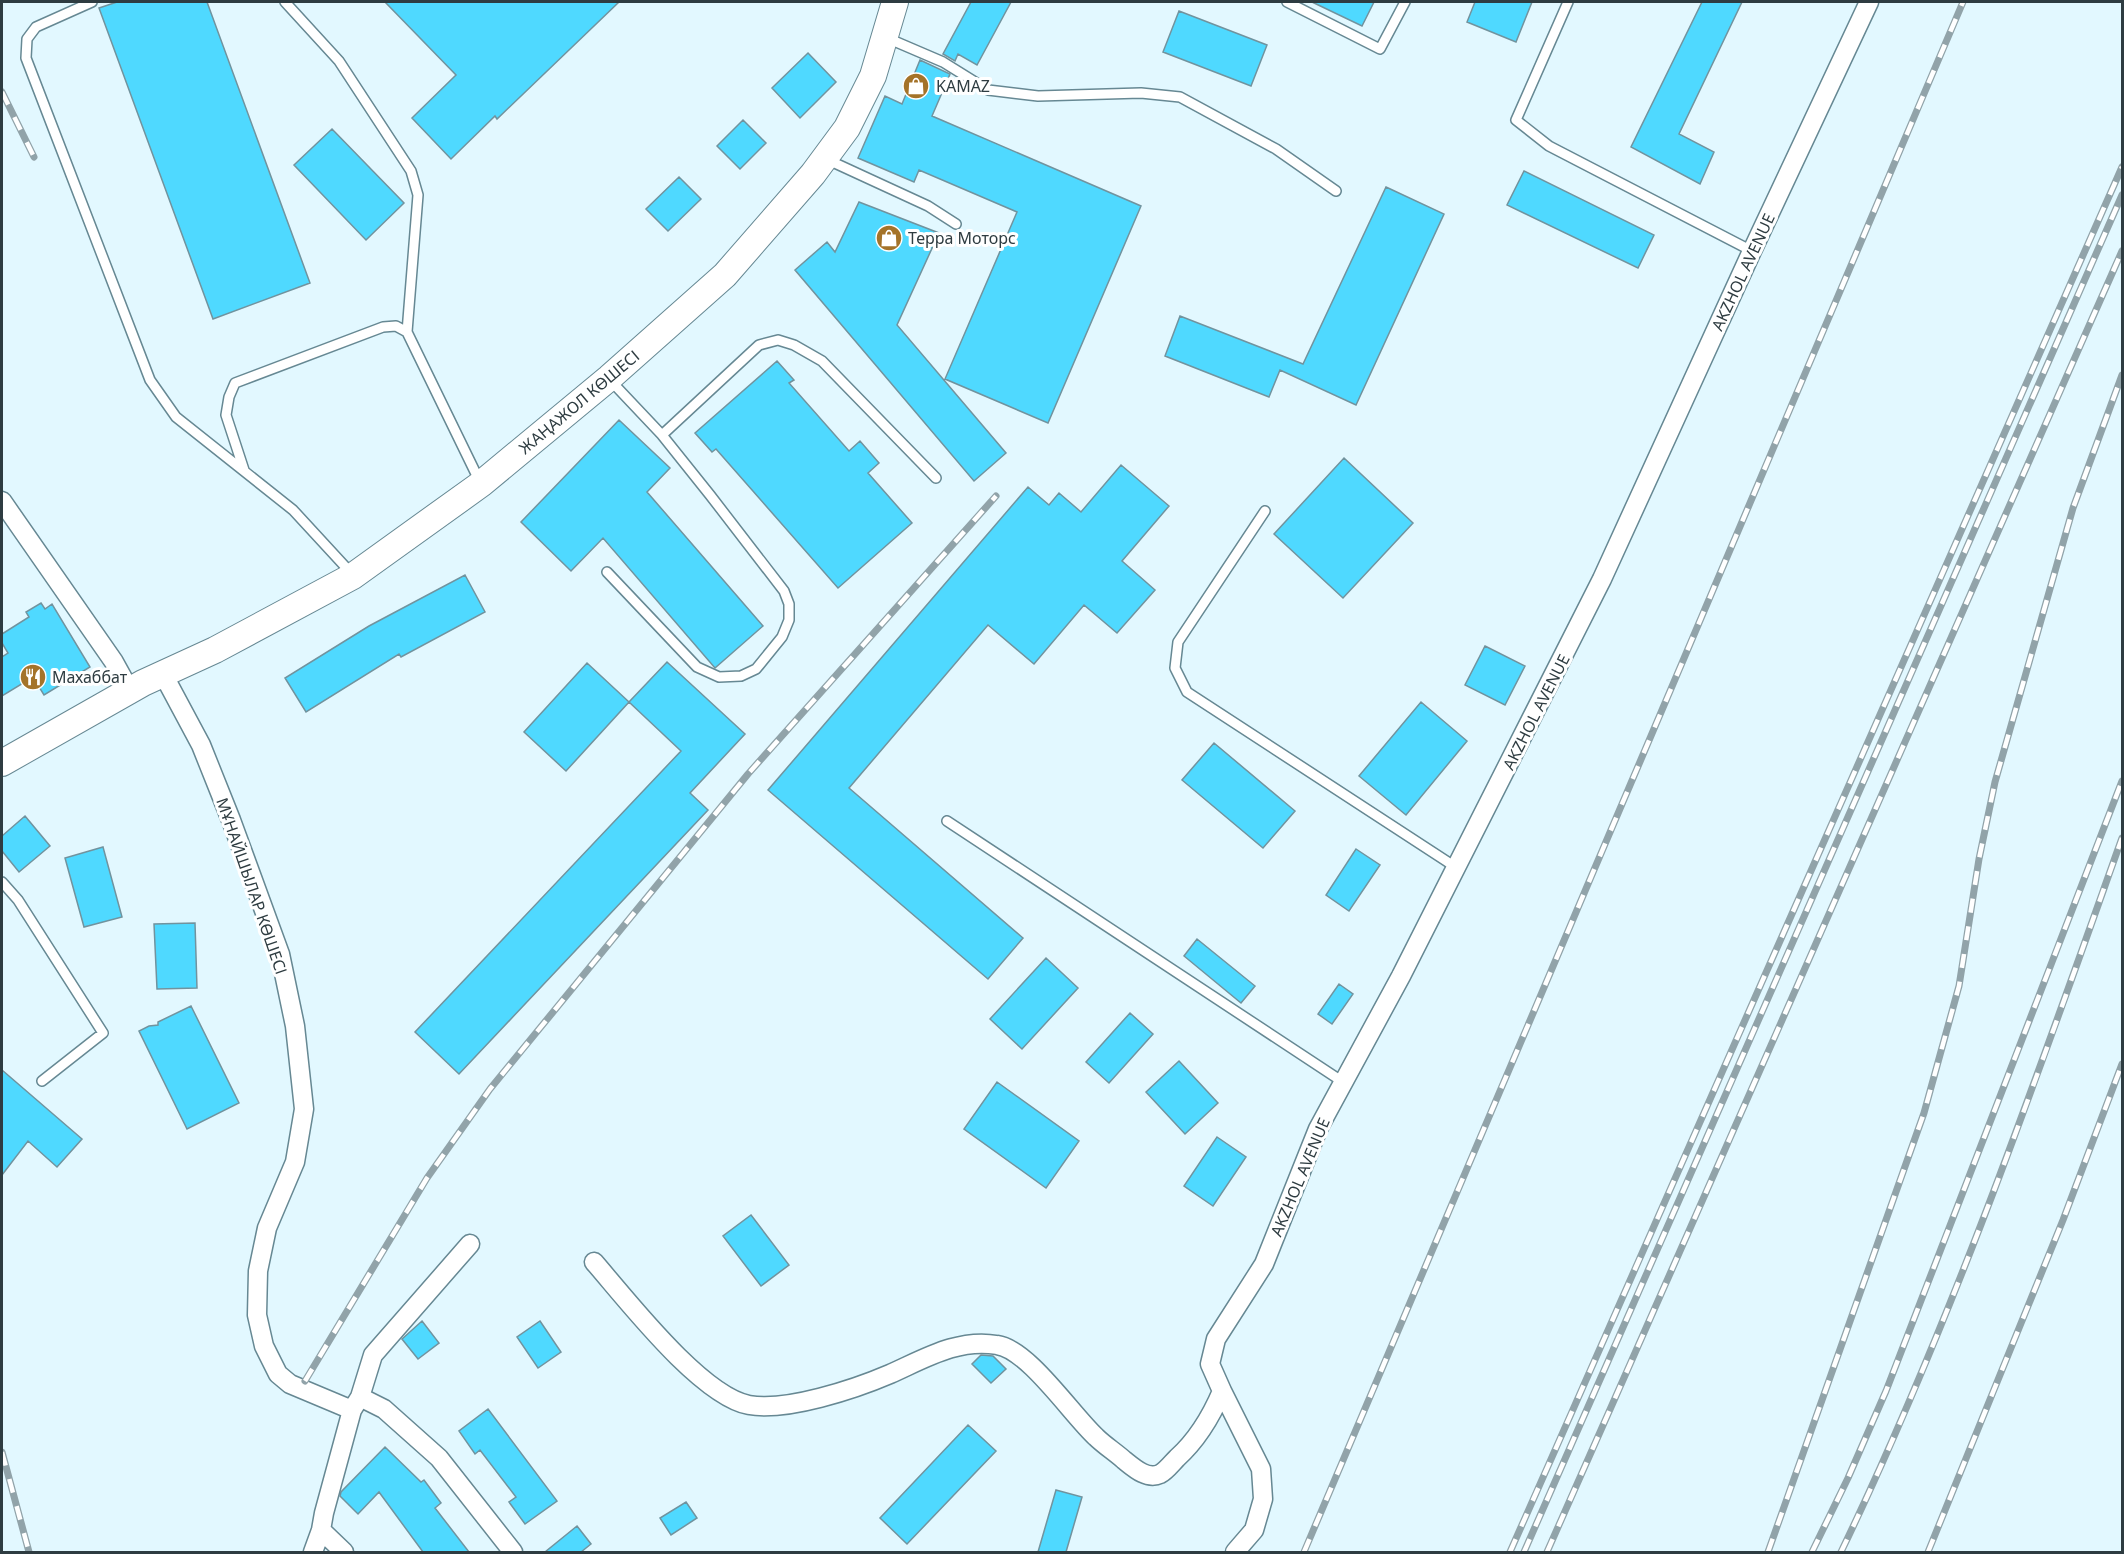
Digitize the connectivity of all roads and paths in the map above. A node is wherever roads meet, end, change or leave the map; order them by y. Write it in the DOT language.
graph roads {
  1 [pos="92,2"];
  2 [pos="285,2"];
  3 [pos="896,2"];
  4 [pos="1287,2"];
  5 [pos="1405,2"];
  6 [pos="1568,2"];
  7 [pos="1869,2"];
  8 [pos="885,37"];
  9 [pos="824,158"];
  10 [pos="1336,191"];
  11 [pos="956,224"];
  12 [pos="1752,251"];
  13 [pos="407,332"];
  14 [pos="609,378"];
  15 [pos="662,435"];
  16 [pos="244,470"];
  17 [pos="936,478"];
  18 [pos="481,484"];
  19 [pos="2,501"];
  20 [pos="1265,511"];
  21 [pos="607,572"];
  22 [pos="353,576"];
  23 [pos="145,682"];
  24 [pos="2,763"];
  25 [pos="947,821"];
  26 [pos="1457,868"];
  27 [pos="2,882"];
  28 [pos="42,1081"];
  29 [pos="1343,1082"];
  30 [pos="470,1244"];
  31 [pos="594,1262"];
  32 [pos="1222,1391"];
  33 [pos="356,1404"];
  34 [pos="321,1530"];
  35 [pos="313,1552"];
  36 [pos="344,1552"];
  37 [pos="513,1552"];
  38 [pos="1235,1552"];
  1 -- 16 [label="lane"];
  2 -- 13 [label="lane"];
  3 -- 8 [label="main road, ЖАҢАЖОЛ КӨШЕСІ"];
  4 -- 5 [label="lane"];
  6 -- 12 [label="lane"];
  7 -- 12 [label="street, AKZHOL AVENUE"];
  8 -- 9 [label="main road, ЖАҢАЖОЛ КӨШЕСІ"];
  8 -- 10 [label="lane"];
  9 -- 11 [label="lane"];
  9 -- 14 [label="main road, ЖАҢАЖОЛ КӨШЕСІ"];
  12 -- 26 [label="street, AKZHOL AVENUE"];
  13 -- 16 [label="lane"];
  13 -- 18 [label="lane"];
  14 -- 15 [label="lane"];
  14 -- 18 [label="main road, ЖАҢАЖОЛ КӨШЕСІ"];
  15 -- 17 [label="lane"];
  15 -- 21 [label="lane"];
  16 -- 22 [label="lane"];
  18 -- 22 [label="main road, ЖАҢАЖОЛ КӨШЕСІ"];
  19 -- 23 [label="street, МҰНАЙШЫЛАР КӨШЕСІ"];
  20 -- 26 [label="lane"];
  22 -- 23 [label="main road, ЖАҢАЖОЛ КӨШЕСІ"];
  23 -- 24 [label="main road, ЖАҢАЖОЛ КӨШЕСІ"];
  23 -- 33 [label="street, МҰНАЙШЫЛАР КӨШЕСІ"];
  25 -- 29 [label="lane"];
  26 -- 29 [label="street, AKZHOL AVENUE"];
  27 -- 28 [label="lane"];
  29 -- 32 [label="street, AKZHOL AVENUE"];
  30 -- 33 [label="street"];
  31 -- 32 [label="street"];
  32 -- 38 [label="street, AKZHOL AVENUE"];
  33 -- 34 [label="street"];
  33 -- 37 [label="street, МҰНАЙШЫЛАР КӨШЕСІ"];
  34 -- 35 [label="street"];
  34 -- 36 [label="street"];
}
